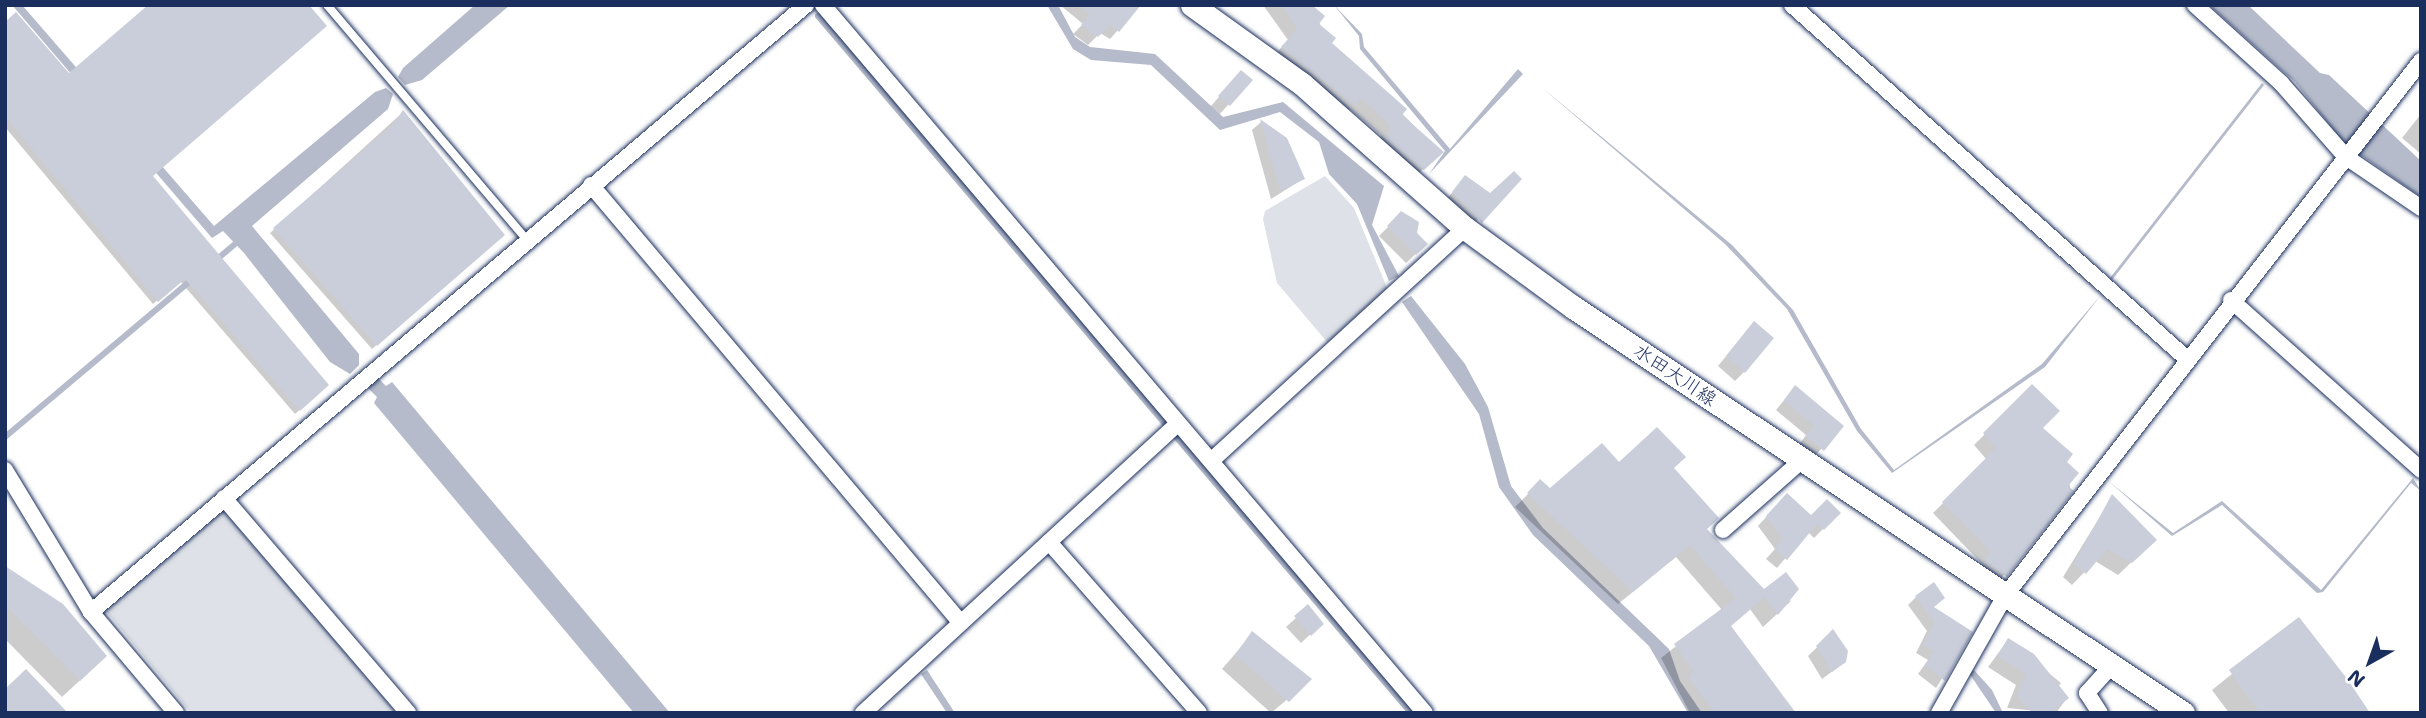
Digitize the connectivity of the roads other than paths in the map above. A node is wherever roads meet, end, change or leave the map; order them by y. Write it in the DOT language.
graph roads {
  1 [pos="327,5"];
  2 [pos="806,5"];
  3 [pos="823,5"];
  4 [pos="1192,5"];
  5 [pos="1792,5"];
  6 [pos="2195,5"];
  7 [pos="2421,61"];
  8 [pos="2348,155"];
  9 [pos="591,185"];
  10 [pos="2421,208"];
  11 [pos="1465,228"];
  12 [pos="526,239"];
  13 [pos="2231,300"];
  14 [pos="2187,359"];
  15 [pos="1178,423"];
  16 [pos="1802,460"];
  17 [pos="1211,461"];
  18 [pos="5,470"];
  19 [pos="2421,470"];
  20 [pos="224,498"];
  21 [pos="1723,530"];
  22 [pos="1049,542"];
  23 [pos="2005,596"];
  24 [pos="91,612"];
  25 [pos="961,622"];
  26 [pos="2111,666"];
  27 [pos="176,713"];
  28 [pos="408,713"];
  29 [pos="863,713"];
  30 [pos="1199,713"];
  31 [pos="1425,713"];
  32 [pos="1939,713"];
  33 [pos="2101,713"];
  34 [pos="2183,713"];
  1 -- 12 [label="lane"];
  2 -- 9 [label="street"];
  3 -- 15 [label="street"];
  4 -- 11 [label="main road, 水田大川線"];
  5 -- 14 [label="street"];
  6 -- 8 [label="street"];
  7 -- 8 [label="street"];
  8 -- 10 [label="street"];
  8 -- 13 [label="street"];
  9 -- 12 [label="street"];
  9 -- 25 [label="street"];
  11 -- 16 [label="main road, 水田大川線"];
  11 -- 17 [label="street"];
  12 -- 20 [label="street"];
  13 -- 14 [label="street"];
  13 -- 19 [label="street"];
  14 -- 23 [label="street"];
  15 -- 17 [label="street"];
  15 -- 22 [label="street"];
  16 -- 21 [label="street"];
  16 -- 23 [label="main road, 水田大川線"];
  17 -- 31 [label="street"];
  18 -- 24 [label="street"];
  20 -- 24 [label="street"];
  20 -- 28 [label="street"];
  22 -- 25 [label="street"];
  22 -- 30 [label="street"];
  23 -- 26 [label="main road, 水田大川線"];
  23 -- 32 [label="street"];
  24 -- 27 [label="street"];
  25 -- 29 [label="street"];
  26 -- 33 [label="street"];
  26 -- 34 [label="main road, 水田大川線"];
}
